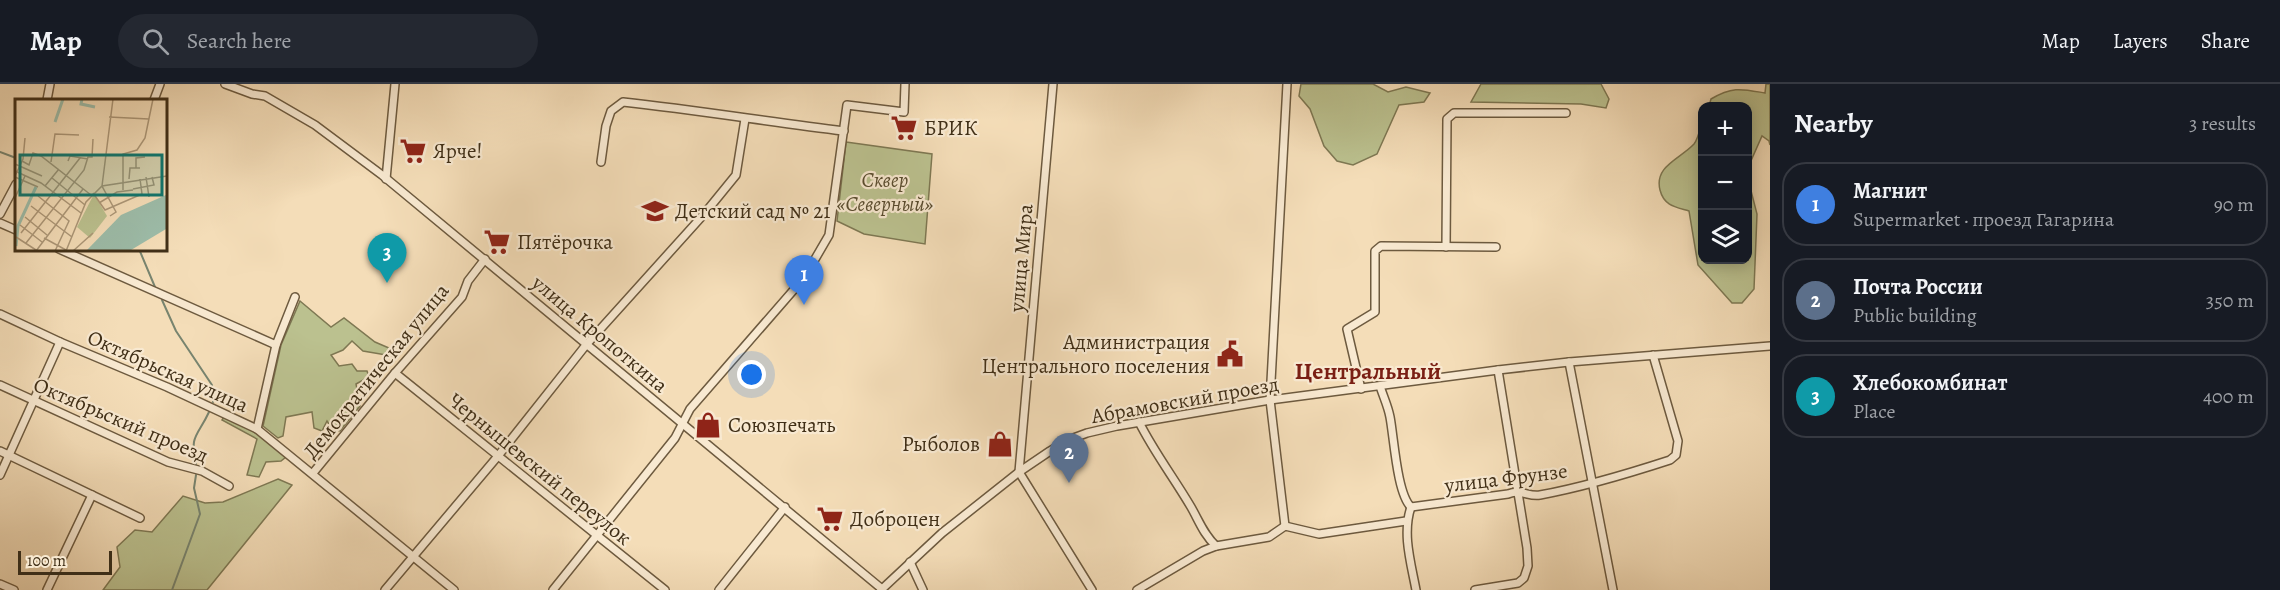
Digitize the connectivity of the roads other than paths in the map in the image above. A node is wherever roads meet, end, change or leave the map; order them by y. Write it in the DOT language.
graph roads {
  1 [pos="50,84"];
  2 [pos="160,84"];
  3 [pos="225,84"];
  4 [pos="395,84"];
  5 [pos="905,84"];
  6 [pos="1053,84"];
  7 [pos="1287,84"];
  8 [pos="47,99"];
  9 [pos="154,99"];
  10 [pos="1566,113"];
  11 [pos="745,119"];
  12 [pos="844,131"];
  13 [pos="601,162"];
  14 [pos="384,177"];
  15 [pos="15,186"];
  16 [pos="0,214"];
  17 [pos="0,223"];
  18 [pos="15,230"];
  19 [pos="1446,247"];
  20 [pos="1496,247"];
  21 [pos="61,250"];
  22 [pos="484,259"];
  23 [pos="295,297"];
  24 [pos="0,314"];
  25 [pos="60,342"];
  26 [pos="276,345"];
  27 [pos="586,345"];
  28 [pos="1770,346"];
  29 [pos="1653,355"];
  30 [pos="1569,362"];
  31 [pos="1498,370"];
  32 [pos="395,373"];
  33 [pos="0,385"];
  34 [pos="1380,386"];
  35 [pos="1361,388"];
  36 [pos="1270,400"];
  37 [pos="33,401"];
  38 [pos="1139,422"];
  39 [pos="681,423"];
  40 [pos="257,429"];
  41 [pos="0,452"];
  42 [pos="9,455"];
  43 [pos="498,456"];
  44 [pos="1019,472"];
  45 [pos="314,473"];
  46 [pos="0,475"];
  47 [pos="1591,483"];
  48 [pos="229,486"];
  49 [pos="1519,490"];
  50 [pos="92,495"];
  51 [pos="785,507"];
  52 [pos="1411,507"];
  53 [pos="140,519"];
  54 [pos="1407,521"];
  55 [pos="1285,526"];
  56 [pos="597,536"];
  57 [pos="1216,546"];
  58 [pos="412,556"];
  59 [pos="910,562"];
  60 [pos="0,584"];
  61 [pos="882,589"];
  62 [pos="14,590"];
  63 [pos="47,590"];
  64 [pos="385,590"];
  65 [pos="454,590"];
  66 [pos="553,590"];
  67 [pos="665,590"];
  68 [pos="719,590"];
  69 [pos="923,590"];
  70 [pos="1092,590"];
  71 [pos="1137,590"];
  72 [pos="1416,590"];
  73 [pos="1475,590"];
  74 [pos="1613,590"];
  1 -- 8 [label="street"];
  2 -- 9 [label="street"];
  3 -- 14 [label="street, улица Кропоткина"];
  4 -- 14 [label="street"];
  5 -- 12 [label="street"];
  6 -- 44 [label="street, улица Мира"];
  7 -- 36 [label="street"];
  10 -- 19 [label="street"];
  11 -- 12 [label="street"];
  11 -- 13 [label="street"];
  11 -- 27 [label="street"];
  12 -- 39 [label="street"];
  14 -- 22 [label="street, улица Кропоткина"];
  15 -- 16 [label="street"];
  17 -- 18 [label="street"];
  19 -- 20 [label="street"];
  19 -- 35 [label="street"];
  21 -- 26 [label="street"];
  22 -- 27 [label="street, улица Кропоткина"];
  22 -- 32 [label="street, Демократическая улица"];
  23 -- 26 [label="street"];
  24 -- 25 [label="street, Октябрьская улица"];
  25 -- 37 [label="street"];
  25 -- 40 [label="street, Октябрьская улица"];
  26 -- 40 [label="street"];
  27 -- 39 [label="street, улица Кропоткина"];
  27 -- 43 [label="street"];
  28 -- 29 [label="street, Абрамовский проезд"];
  29 -- 30 [label="street, Абрамовский проезд"];
  29 -- 47 [label="street, улица Фрунзе"];
  30 -- 31 [label="street, Абрамовский проезд"];
  30 -- 47 [label="street"];
  31 -- 34 [label="street, Абрамовский проезд"];
  31 -- 49 [label="street"];
  32 -- 43 [label="street, Чернышевский переулок"];
  32 -- 45 [label="street, Демократическая улица"];
  33 -- 37 [label="street, Октябрьский проезд"];
  34 -- 35 [label="street, Абрамовский проезд"];
  34 -- 52 [label="street"];
  35 -- 36 [label="street, Абрамовский проезд"];
  36 -- 38 [label="street, Абрамовский проезд"];
  36 -- 55 [label="street"];
  37 -- 42 [label="street"];
  37 -- 48 [label="street, Октябрьский проезд"];
  38 -- 44 [label="street, Абрамовский проезд"];
  38 -- 57 [label="street"];
  39 -- 51 [label="street, улица Кропоткина"];
  39 -- 56 [label="street"];
  40 -- 45 [label="street, Октябрьская улица"];
  41 -- 42 [label="street"];
  42 -- 46 [label="street"];
  42 -- 50 [label="street"];
  43 -- 56 [label="street, Чернышевский переулок"];
  43 -- 58 [label="street"];
  44 -- 59 [label="street, Абрамовский проезд"];
  44 -- 70 [label="street"];
  45 -- 58 [label="street, Октябрьская улица"];
  47 -- 49 [label="street, улица Фрунзе"];
  47 -- 74 [label="street"];
  49 -- 52 [label="street, улица Фрунзе"];
  49 -- 73 [label="street"];
  50 -- 53 [label="street"];
  50 -- 63 [label="street"];
  51 -- 61 [label="street, улица Кропоткина"];
  51 -- 68 [label="street"];
  52 -- 54 [label="street"];
  54 -- 55 [label="street"];
  54 -- 72 [label="street"];
  55 -- 57 [label="street"];
  56 -- 66 [label="street"];
  56 -- 67 [label="street, Чернышевский переулок"];
  57 -- 71 [label="street"];
  58 -- 64 [label="street"];
  58 -- 65 [label="street, Октябрьская улица"];
  59 -- 61 [label="street, Абрамовский проезд"];
  59 -- 69 [label="street"];
  60 -- 62 [label="street"];
}
